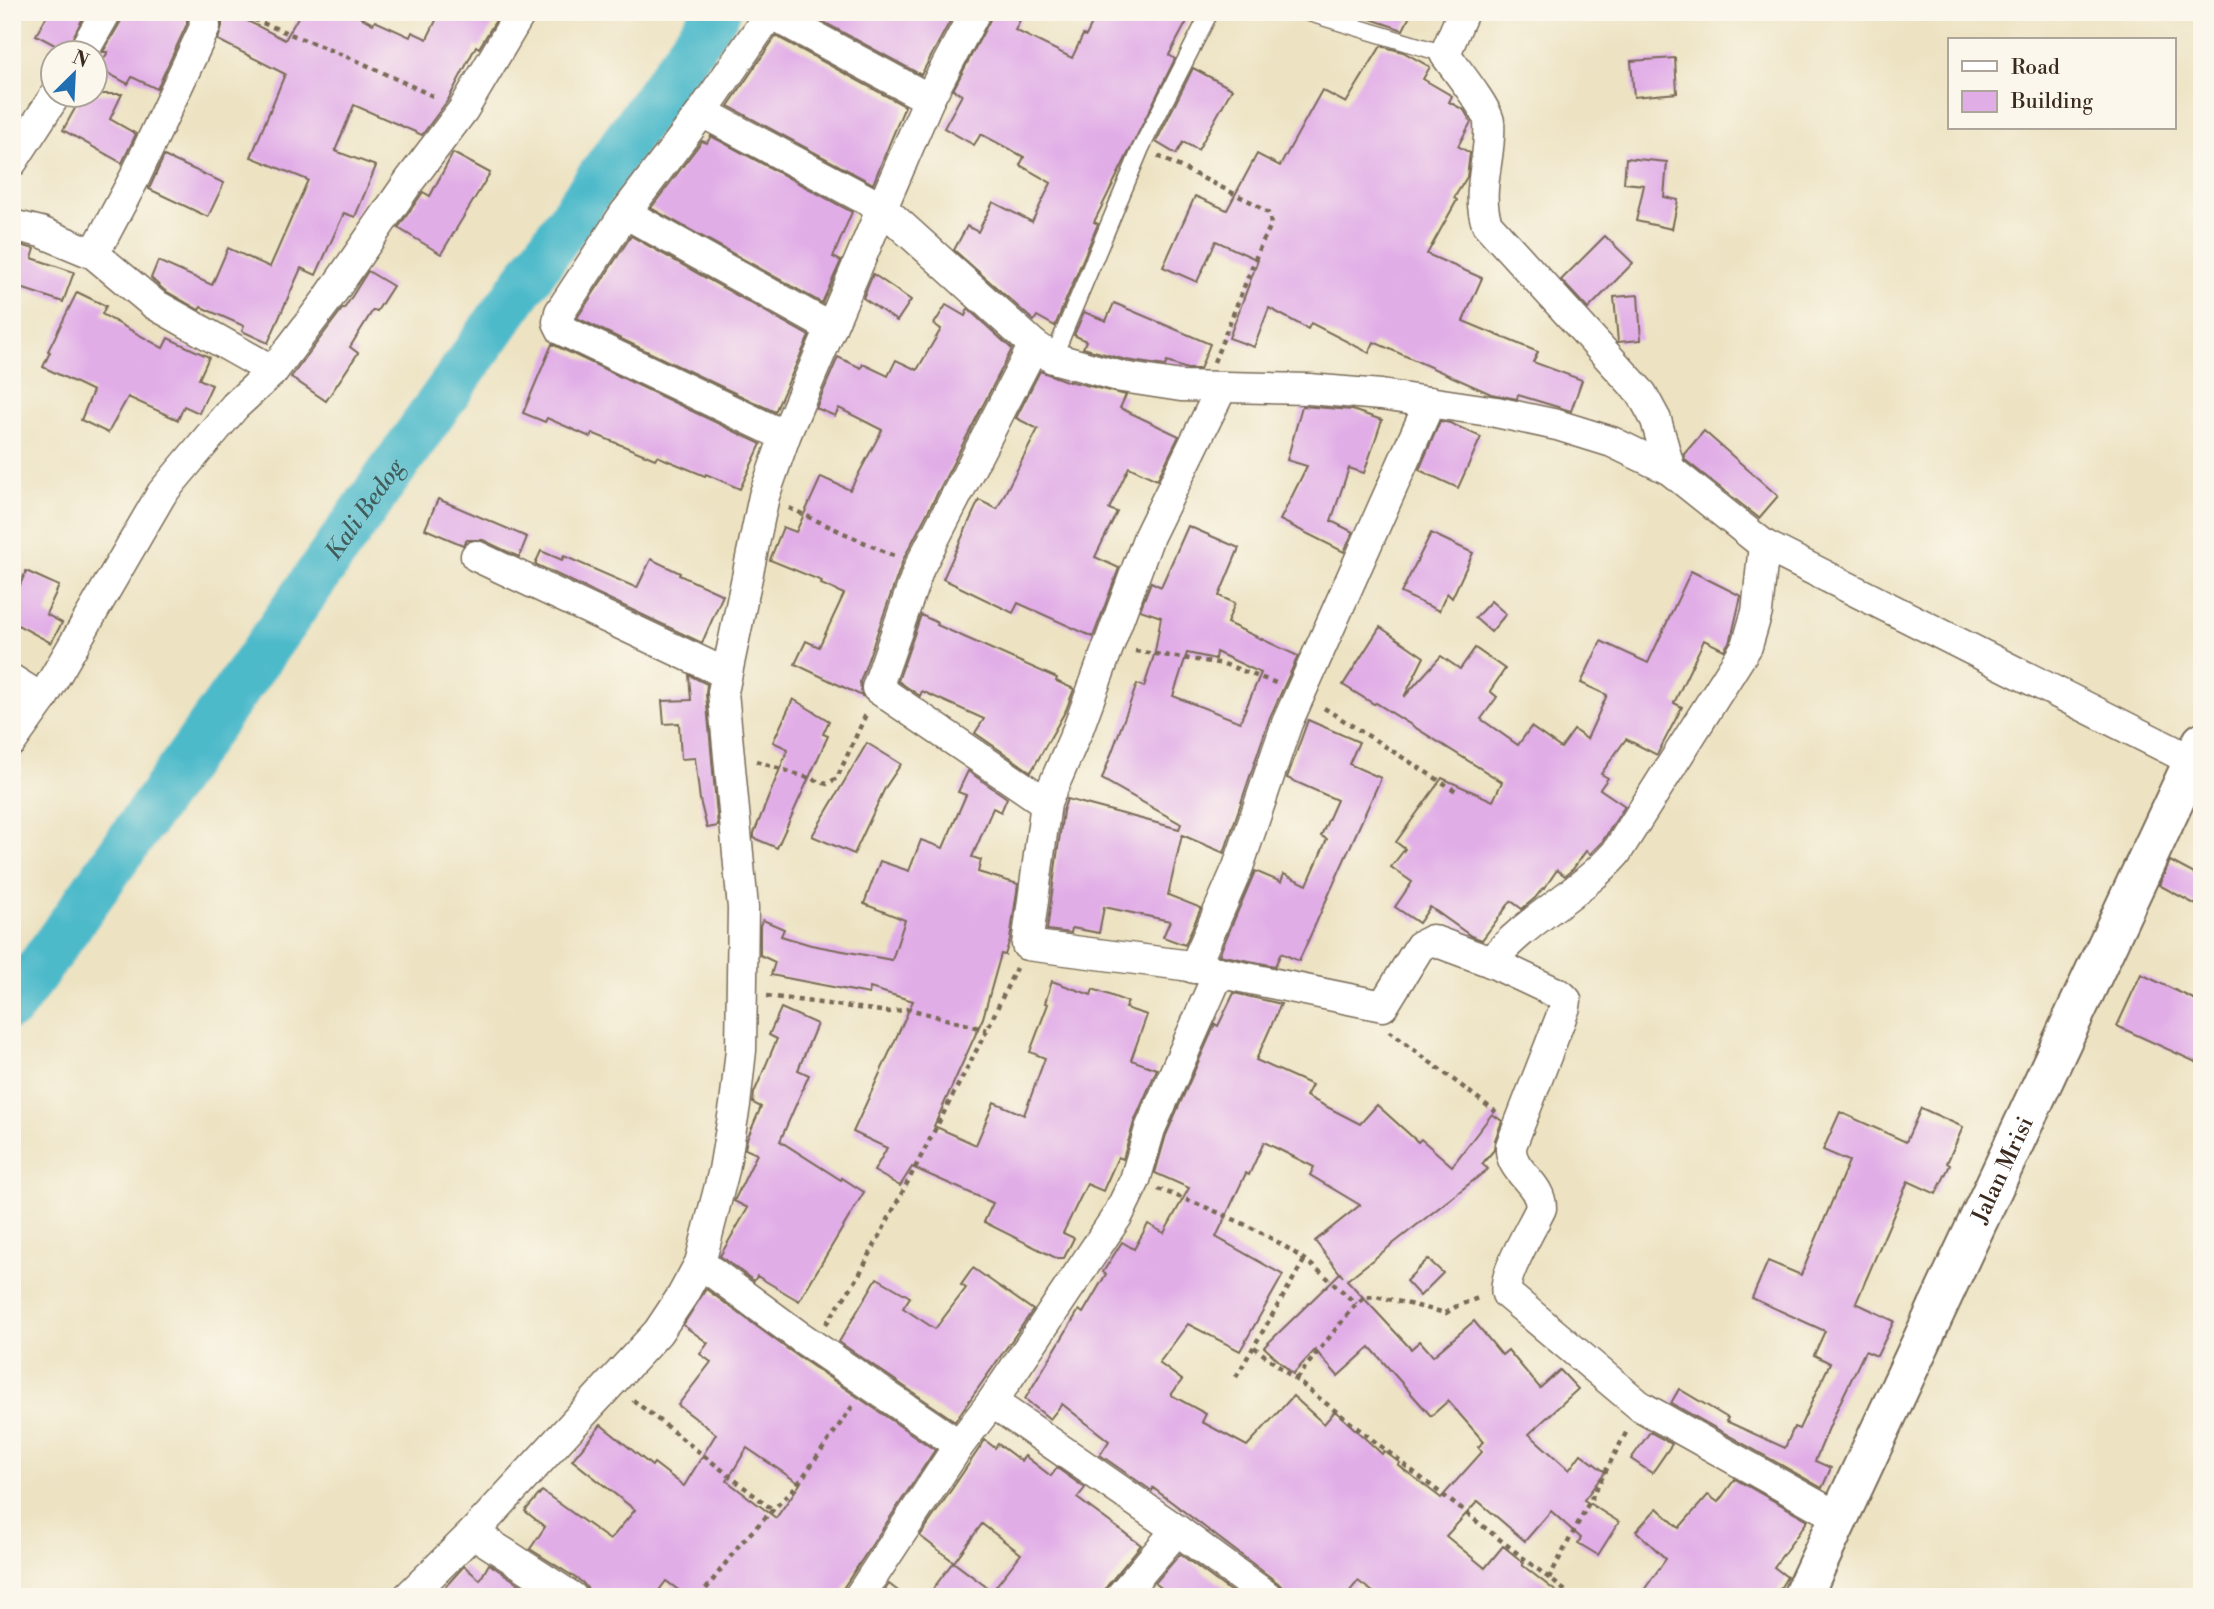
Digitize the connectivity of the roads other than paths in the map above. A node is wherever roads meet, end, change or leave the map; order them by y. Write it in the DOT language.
graph roads {
  1 [pos="106,12"];
  2 [pos="204,12"];
  3 [pos="521,12"];
  4 [pos="975,12"];
  5 [pos="1210,12"];
  6 [pos="1306,12"];
  7 [pos="1463,12"];
  8 [pos="770,13"];
  9 [pos="91,38"];
  10 [pos="1445,54"];
  11 [pos="929,99"];
  12 [pos="47,108"];
  13 [pos="702,112"];
  14 [pos="12,162"];
  15 [pos="882,208"];
  16 [pos="625,213"];
  17 [pos="12,225"];
  18 [pos="94,254"];
  19 [pos="831,328"];
  20 [pos="1044,351"];
  21 [pos="273,371"];
  22 [pos="1213,387"];
  23 [pos="1430,402"];
  24 [pos="785,436"];
  25 [pos="1670,470"];
  26 [pos="1764,545"];
  27 [pos="476,556"];
  28 [pos="725,673"];
  29 [pos="12,680"];
  30 [pos="42,699"];
  31 [pos="12,741"];
  32 [pos="2197,752"];
  33 [pos="1046,803"];
  34 [pos="1491,962"];
  35 [pos="1207,970"];
  36 [pos="700,1264"];
  37 [pos="992,1402"];
  38 [pos="959,1445"];
  39 [pos="1838,1517"];
  40 [pos="1177,1530"];
  41 [pos="473,1533"];
  42 [pos="408,1597"];
  43 [pos="572,1597"];
  44 [pos="859,1597"];
  45 [pos="1120,1597"];
  46 [pos="1268,1597"];
  47 [pos="1802,1597"];
  1 -- 9 [label="street"];
  2 -- 18 [label="street"];
  3 -- 21 [label="street"];
  4 -- 11 [label="street"];
  5 -- 20 [label="lane"];
  6 -- 10 [label="lane"];
  7 -- 10 [label="street"];
  8 -- 11 [label="street"];
  8 -- 13 [label="street"];
  10 -- 25 [label="street"];
  11 -- 15 [label="street"];
  12 -- 14 [label="street"];
  13 -- 15 [label="street"];
  13 -- 16 [label="street"];
  15 -- 19 [label="street"];
  15 -- 20 [label="street"];
  16 -- 19 [label="street"];
  16 -- 24 [label="street"];
  17 -- 18 [label="street"];
  18 -- 21 [label="street"];
  19 -- 24 [label="street"];
  20 -- 22 [label="street"];
  20 -- 33 [label="street"];
  21 -- 30 [label="street"];
  22 -- 23 [label="street"];
  22 -- 33 [label="street"];
  23 -- 25 [label="street"];
  23 -- 35 [label="street"];
  24 -- 28 [label="street"];
  25 -- 26 [label="street"];
  26 -- 32 [label="street"];
  26 -- 34 [label="street"];
  27 -- 28 [label="street"];
  28 -- 36 [label="street"];
  29 -- 30 [label="street"];
  30 -- 31 [label="street"];
  32 -- 39 [label="street, Jalan Mrisi"];
  33 -- 35 [label="street"];
  34 -- 35 [label="street"];
  34 -- 39 [label="street"];
  35 -- 37 [label="street"];
  36 -- 38 [label="street"];
  36 -- 41 [label="street"];
  37 -- 38 [label="street"];
  37 -- 40 [label="street"];
  38 -- 44 [label="street"];
  39 -- 47 [label="street, Jalan Mrisi"];
  40 -- 45 [label="street"];
  40 -- 46 [label="street"];
  41 -- 42 [label="street"];
  41 -- 43 [label="street"];
}
